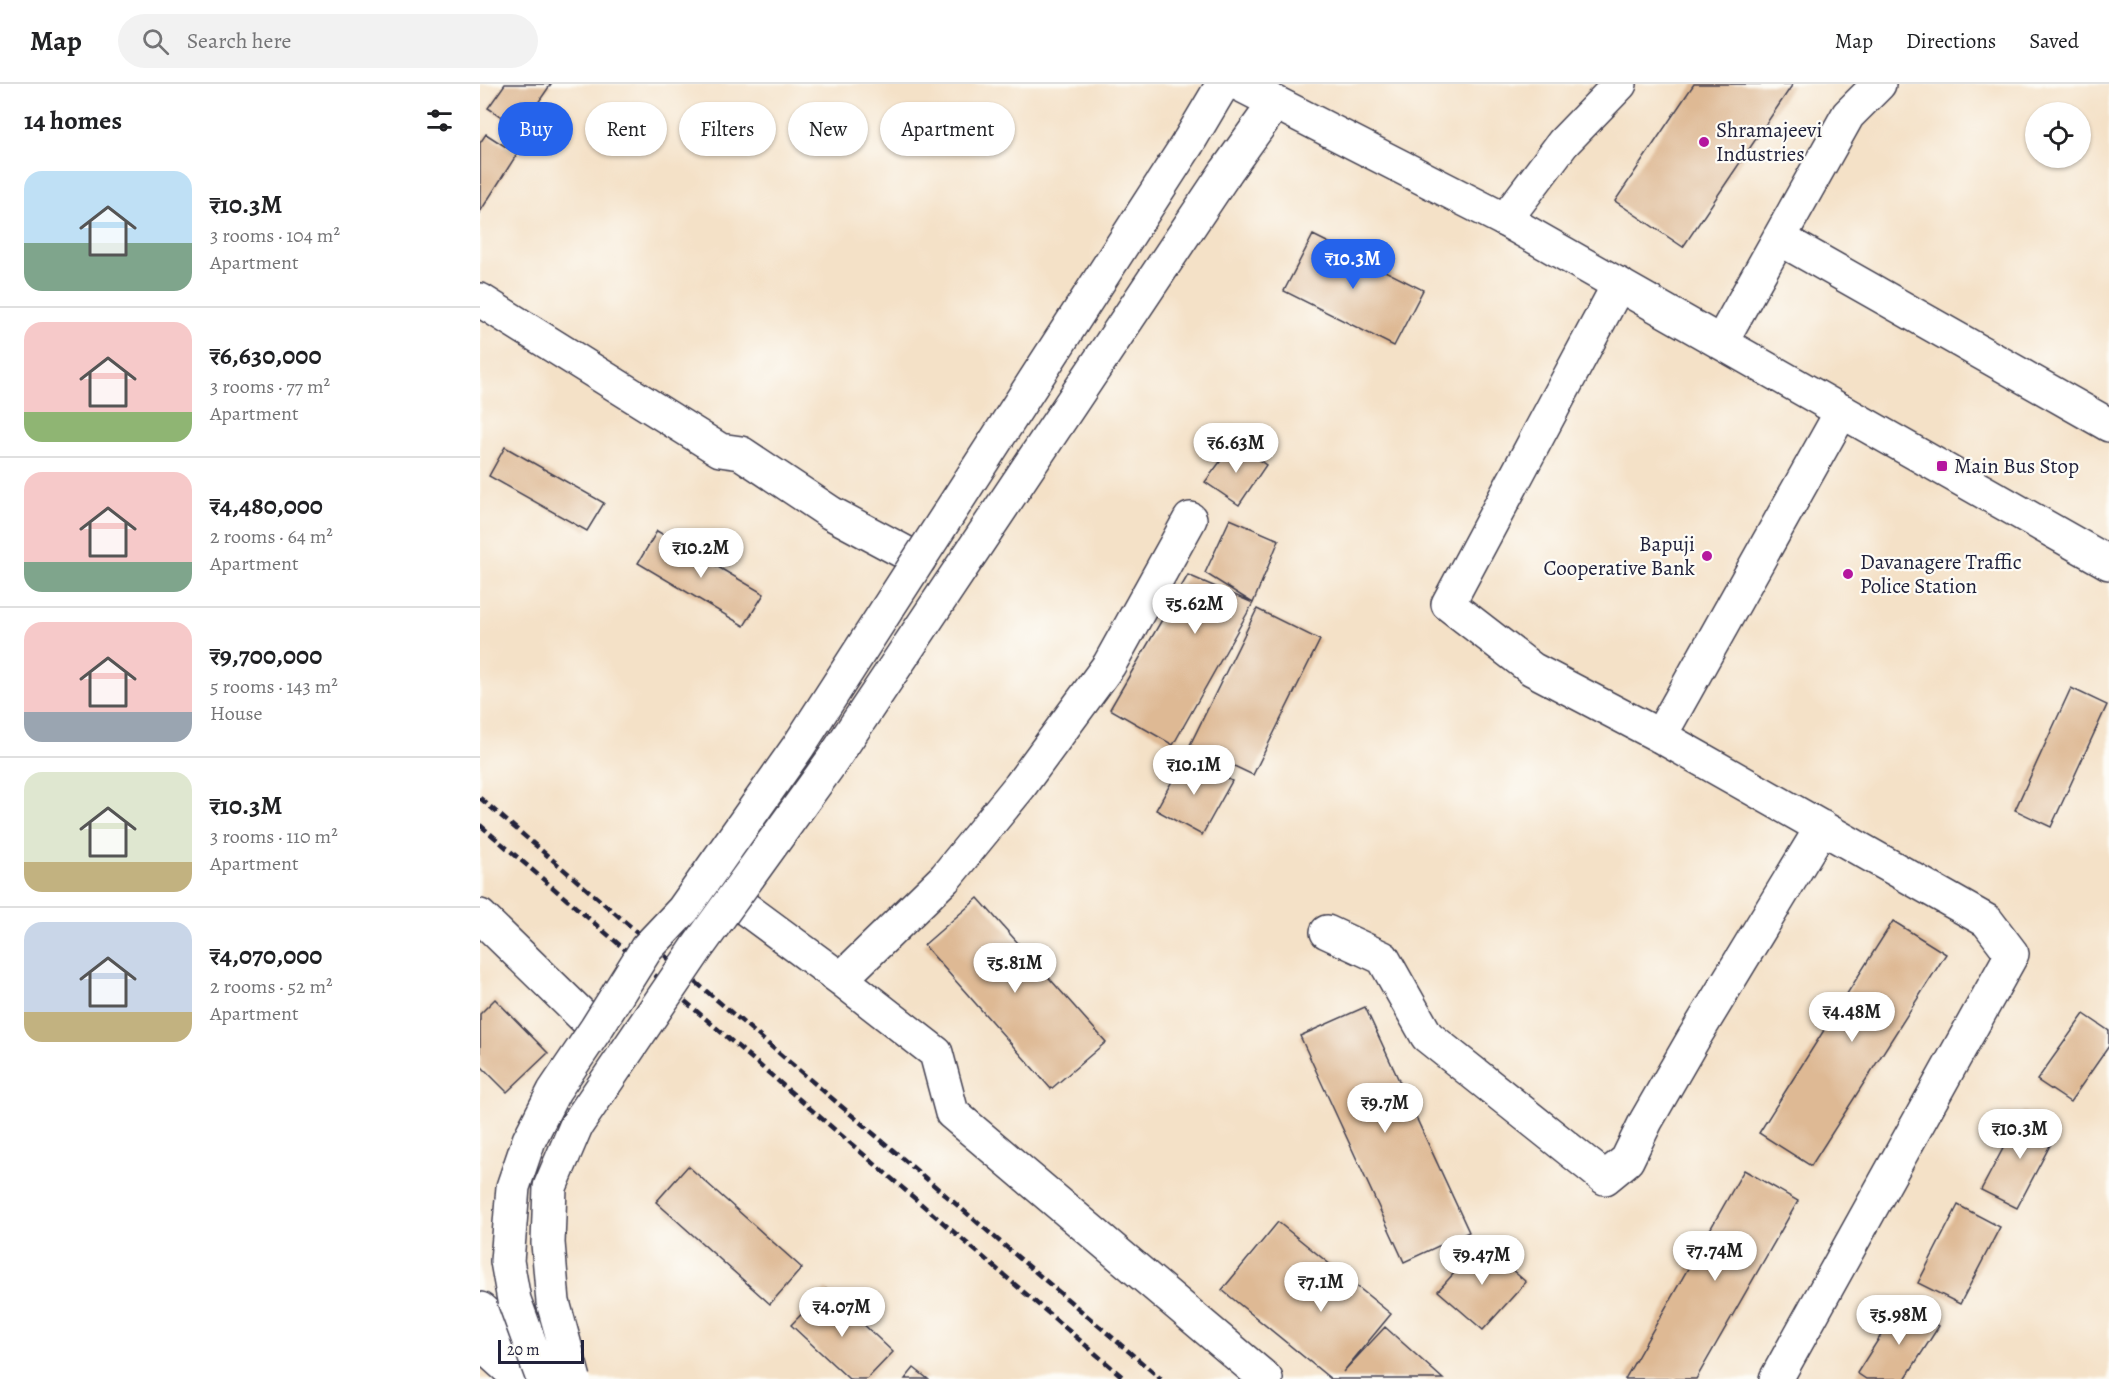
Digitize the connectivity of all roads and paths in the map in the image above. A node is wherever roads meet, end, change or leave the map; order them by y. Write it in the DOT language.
graph roads {
  1 [pos="1222,84"];
  2 [pos="1239,84"];
  3 [pos="1620,84"];
  4 [pos="1879,84"];
  5 [pos="1275,104"];
  6 [pos="1505,220"];
  7 [pos="1779,238"];
  8 [pos="1619,284"];
  9 [pos="480,300"];
  10 [pos="1721,342"];
  11 [pos="1842,411"];
  12 [pos="2109,425"];
  13 [pos="1190,519"];
  14 [pos="919,560"];
  15 [pos="2109,563"];
  16 [pos="1660,736"];
  17 [pos="1822,827"];
  18 [pos="734,900"];
  19 [pos="480,916"];
  20 [pos="1327,932"];
  21 [pos="841,979"];
  22 [pos="596,1029"];
  23 [pos="480,1309"];
  24 [pos="480,1343"];
  25 [pos="520,1379"];
  26 [pos="543,1379"];
  27 [pos="560,1379"];
  28 [pos="574,1379"];
  29 [pos="1266,1379"];
  30 [pos="1776,1379"];
  1 -- 14 [label="street, bridge"];
  2 -- 5 [label="street"];
  3 -- 6 [label="street"];
  4 -- 7 [label="street"];
  5 -- 6 [label="street"];
  5 -- 18 [label="street, bridge"];
  6 -- 8 [label="street"];
  7 -- 10 [label="street"];
  7 -- 12 [label="street"];
  8 -- 10 [label="street"];
  8 -- 16 [label="street"];
  9 -- 14 [label="street"];
  10 -- 11 [label="street"];
  11 -- 15 [label="street"];
  11 -- 16 [label="street"];
  13 -- 21 [label="street"];
  14 -- 22 [label="street, bridge"];
  16 -- 17 [label="street"];
  17 -- 20 [label="street"];
  17 -- 30 [label="street"];
  18 -- 21 [label="street"];
  18 -- 28 [label="street, bridge"];
  19 -- 22 [label="street"];
  21 -- 29 [label="street"];
  22 -- 26 [label="street, bridge"];
  23 -- 27 [label="street"];
  24 -- 25 [label="street"];
}
